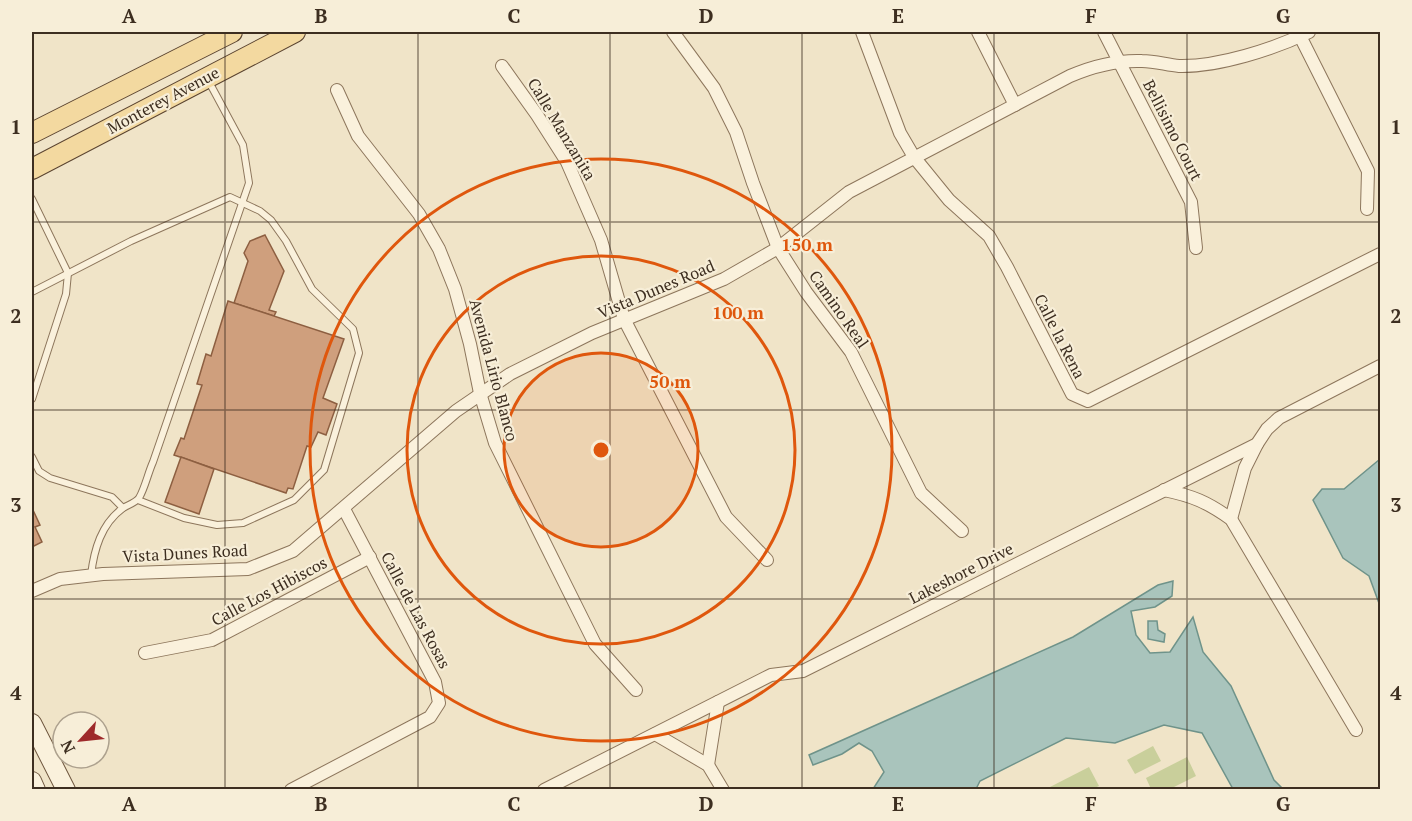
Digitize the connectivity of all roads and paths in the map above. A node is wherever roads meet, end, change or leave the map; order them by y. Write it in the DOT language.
graph roads {
  1 [pos="232,32"];
  2 [pos="295,32"];
  3 [pos="674,32"];
  4 [pos="862,32"];
  5 [pos="978,32"];
  6 [pos="1104,32"];
  7 [pos="1302,33"];
  8 [pos="1120,62"];
  9 [pos="502,66"];
  10 [pos="206,77"];
  11 [pos="337,90"];
  12 [pos="1015,105"];
  13 [pos="32,133"];
  14 [pos="914,158"];
  15 [pos="32,169"];
  16 [pos="32,199"];
  17 [pos="242,203"];
  18 [pos="1367,209"];
  19 [pos="778,248"];
  20 [pos="1196,248"];
  21 [pos="1380,254"];
  22 [pos="68,273"];
  23 [pos="32,292"];
  24 [pos="624,319"];
  25 [pos="1380,366"];
  26 [pos="480,393"];
  27 [pos="32,399"];
  28 [pos="1257,444"];
  29 [pos="32,457"];
  30 [pos="1164,490"];
  31 [pos="138,500"];
  32 [pos="123,508"];
  33 [pos="344,509"];
  34 [pos="1231,519"];
  35 [pos="962,531"];
  36 [pos="370,557"];
  37 [pos="767,560"];
  38 [pos="91,576"];
  39 [pos="32,591"];
  40 [pos="145,653"];
  41 [pos="636,690"];
  42 [pos="718,702"];
  43 [pos="32,723"];
  44 [pos="1356,730"];
  45 [pos="655,734"];
  46 [pos="708,765"];
  47 [pos="32,781"];
  48 [pos="36,789"];
  49 [pos="66,789"];
  50 [pos="291,789"];
  51 [pos="544,789"];
  52 [pos="723,789"];
  1 -- 13 [label="main road, Monterey Avenue"];
  2 -- 10 [label="main road, Monterey Avenue"];
  3 -- 19 [label="street, Camino Real"];
  4 -- 14 [label="street, Calle la Rena"];
  5 -- 12 [label="street"];
  6 -- 8 [label="street, Bellisimo Court"];
  7 -- 8 [label="street, Vista Dunes Road"];
  7 -- 18 [label="street"];
  8 -- 12 [label="street, Vista Dunes Road"];
  8 -- 20 [label="street, Bellisimo Court"];
  9 -- 24 [label="street, Calle Manzanita"];
  10 -- 15 [label="main road, Monterey Avenue"];
  10 -- 17 [label="lane"];
  11 -- 26 [label="street, Avenida Lirio Blanco"];
  12 -- 14 [label="street, Vista Dunes Road"];
  14 -- 19 [label="street, Vista Dunes Road"];
  14 -- 21 [label="street, Calle la Rena"];
  16 -- 22 [label="lane"];
  17 -- 22 [label="lane"];
  17 -- 31 [label="lane"];
  17 -- 31 [label="lane"];
  19 -- 24 [label="street, Vista Dunes Road"];
  19 -- 35 [label="street, Camino Real"];
  22 -- 23 [label="lane"];
  22 -- 27 [label="lane"];
  24 -- 26 [label="street, Vista Dunes Road"];
  24 -- 37 [label="street, Calle Manzanita"];
  25 -- 28 [label="street, Lakeshore Drive"];
  26 -- 33 [label="street, Vista Dunes Road"];
  26 -- 41 [label="street, Avenida Lirio Blanco"];
  28 -- 30 [label="street, Lakeshore Drive"];
  28 -- 34 [label="street"];
  29 -- 32 [label="lane"];
  30 -- 34 [label="street"];
  30 -- 42 [label="street, Lakeshore Drive"];
  31 -- 32 [label="lane"];
  32 -- 38 [label="lane"];
  33 -- 36 [label="street, Calle de Las Rosas"];
  33 -- 38 [label="street, Vista Dunes Road"];
  34 -- 44 [label="street"];
  36 -- 40 [label="street, Calle Los Hibiscos"];
  36 -- 50 [label="street, Calle de Las Rosas"];
  38 -- 39 [label="street, Vista Dunes Road"];
  42 -- 45 [label="street, Lakeshore Drive"];
  42 -- 46 [label="street"];
  43 -- 49 [label="main road"];
  45 -- 46 [label="street"];
  45 -- 51 [label="street, Lakeshore Drive"];
  46 -- 52 [label="street"];
  47 -- 48 [label="main road"];
}
